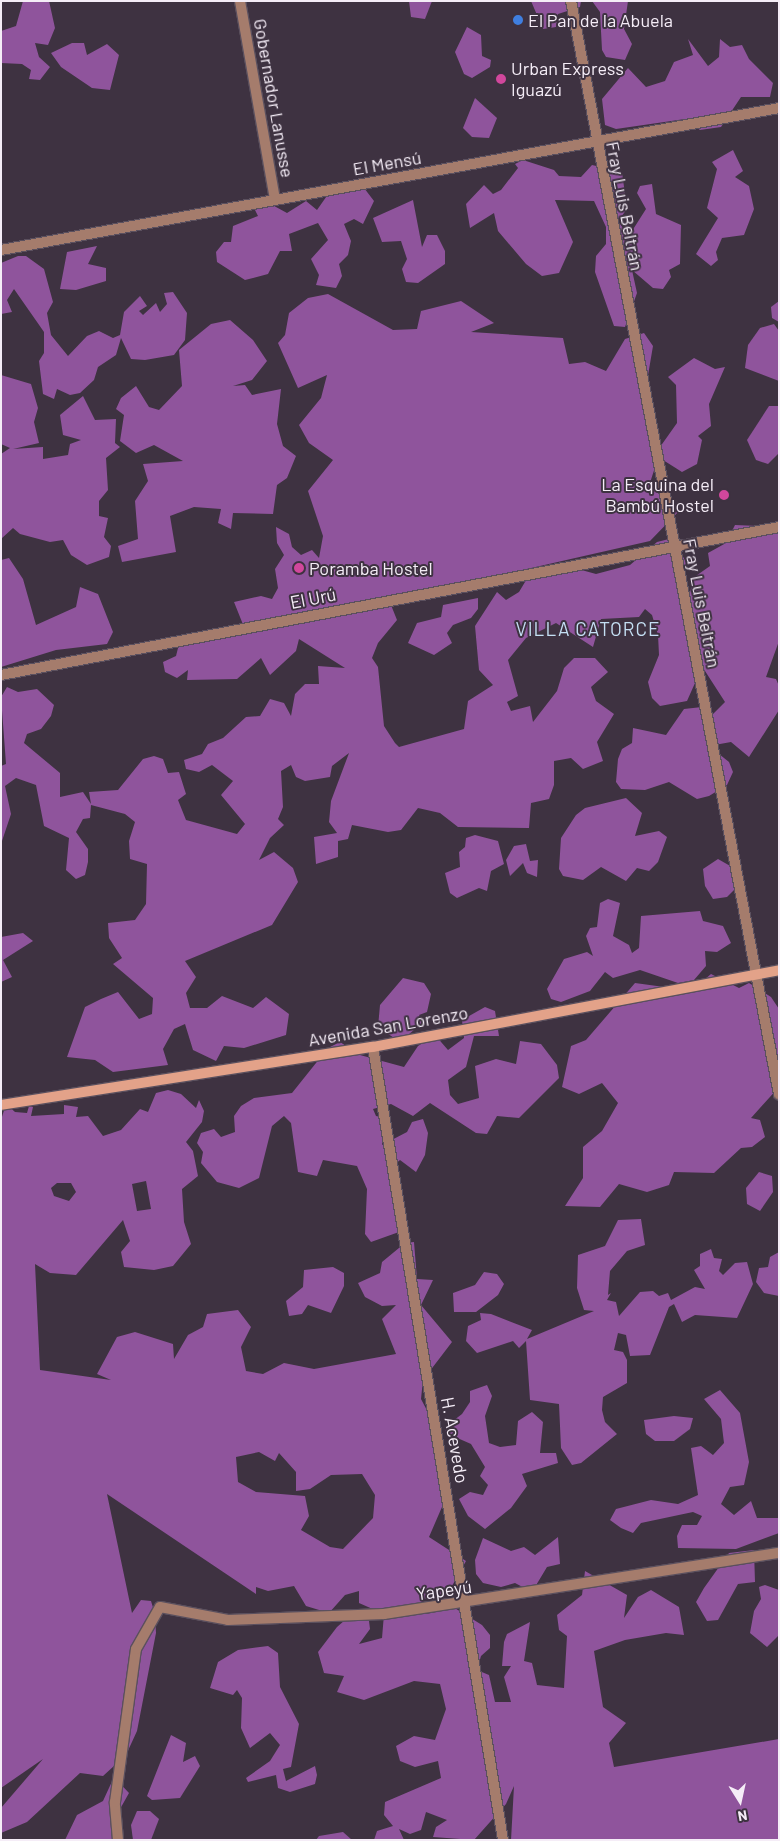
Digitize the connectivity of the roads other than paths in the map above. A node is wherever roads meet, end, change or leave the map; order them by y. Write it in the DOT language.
graph roads {
  1 [pos="240,1"];
  2 [pos="571,1"];
  3 [pos="779,108"];
  4 [pos="596,142"];
  5 [pos="275,199"];
  6 [pos="1,250"];
  7 [pos="779,527"];
  8 [pos="675,545"];
  9 [pos="1,674"];
  10 [pos="779,970"];
  11 [pos="757,974"];
  12 [pos="372,1047"];
  13 [pos="779,1094"];
  14 [pos="1,1105"];
  15 [pos="779,1553"];
  16 [pos="466,1603"];
  17 [pos="118,1840"];
  18 [pos="503,1840"];
  1 -- 5 [label="street, Gobernador Lanusse"];
  2 -- 4 [label="street, Fray Luis Beltrán"];
  3 -- 4 [label="street, El Mensú"];
  4 -- 5 [label="street, El Mensú"];
  4 -- 8 [label="street, Fray Luis Beltrán"];
  5 -- 6 [label="street, El Mensú"];
  7 -- 8 [label="street, El Urú"];
  8 -- 9 [label="street, El Urú"];
  8 -- 11 [label="street, Fray Luis Beltrán"];
  10 -- 11 [label="street, Avenida San Lorenzo"];
  11 -- 12 [label="street, Avenida San Lorenzo"];
  11 -- 13 [label="street, Fray Luis Beltrán"];
  12 -- 14 [label="street, Avenida San Lorenzo"];
  12 -- 16 [label="street, H. Acevedo"];
  15 -- 16 [label="street, Yapeyú"];
  16 -- 17 [label="street, Yapeyú"];
  16 -- 18 [label="street, H. Acevedo"];
}
